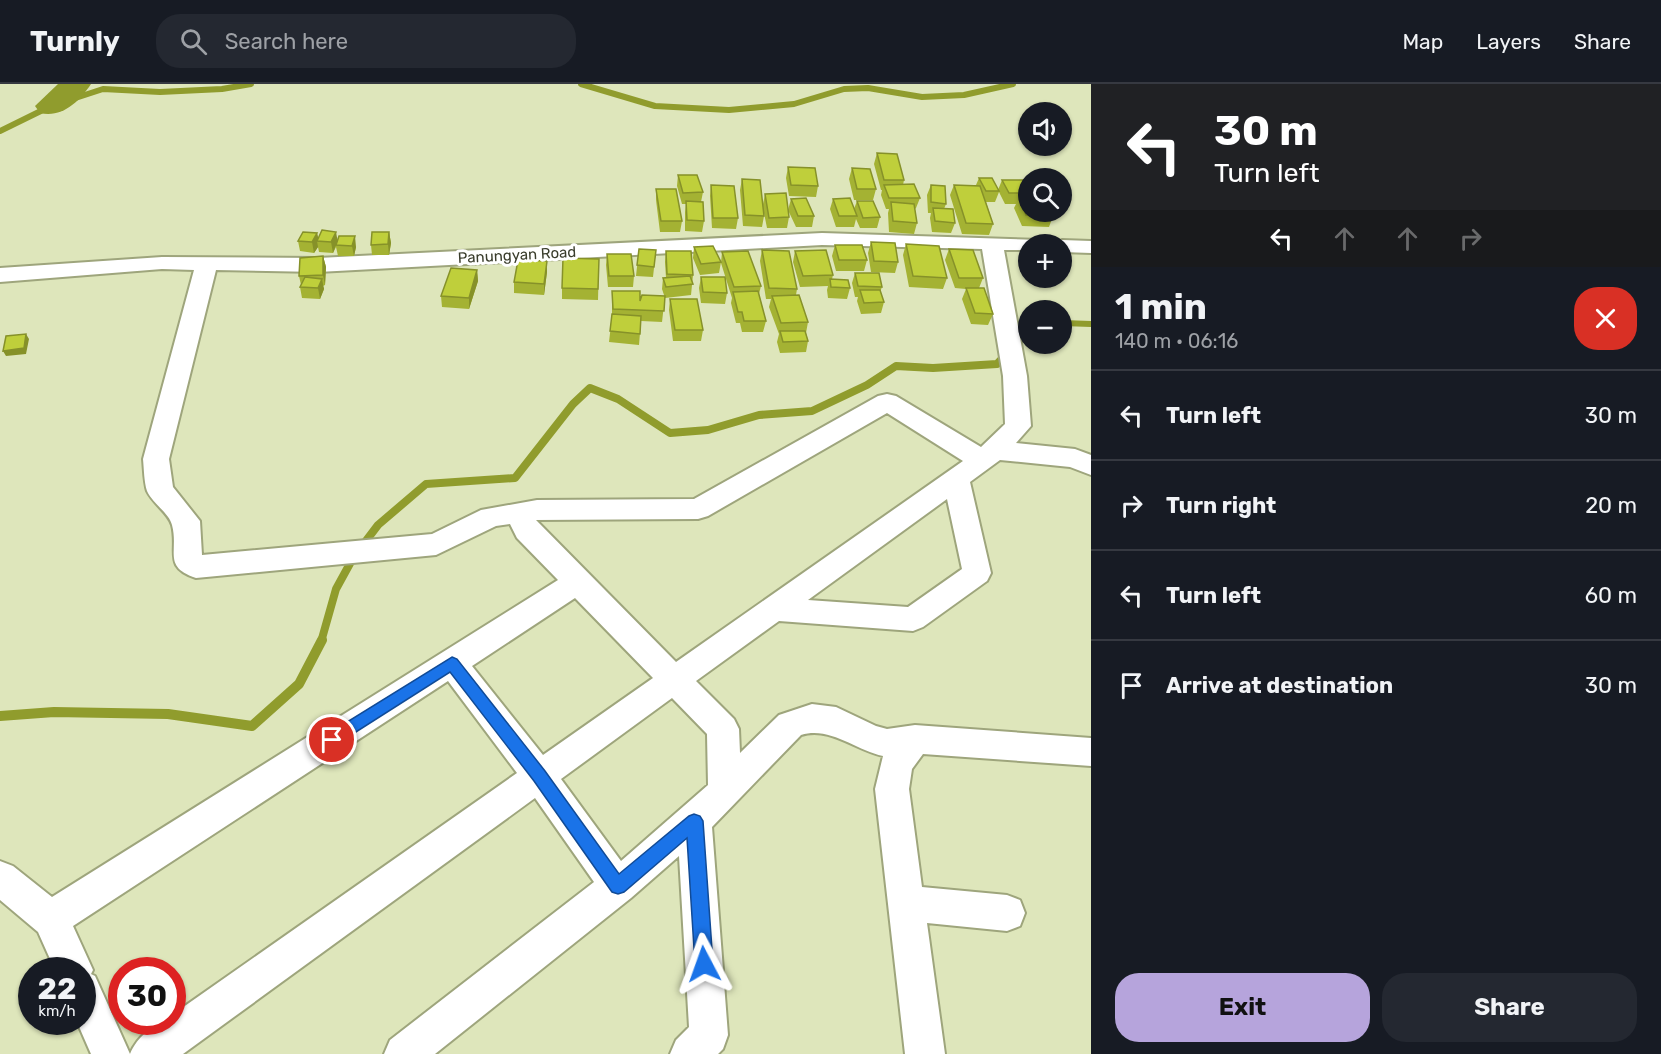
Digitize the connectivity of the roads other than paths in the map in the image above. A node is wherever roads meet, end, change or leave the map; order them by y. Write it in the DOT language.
graph roads {
  1 [pos="992,243"];
  2 [pos="1018,244"];
  3 [pos="1072,246"];
  4 [pos="1091,247"];
  5 [pos="207,263"];
  6 [pos="0,275"];
  7 [pos="988,455"];
  8 [pos="1091,466"];
  9 [pos="956,480"];
  10 [pos="519,513"];
  11 [pos="577,582"];
  12 [pos="774,609"];
  13 [pos="452,663"];
  14 [pos="674,680"];
  15 [pos="915,739"];
  16 [pos="1091,752"];
  17 [pos="539,776"];
  18 [pos="724,790"];
  19 [pos="694,821"];
  20 [pos="0,878"];
  21 [pos="618,886"];
  22 [pos="906,903"];
  23 [pos="1007,913"];
  24 [pos="51,919"];
  25 [pos="68,957"];
  26 [pos="96,1020"];
  27 [pos="111,1054"];
  28 [pos="150,1054"];
  29 [pos="404,1054"];
  30 [pos="690,1054"];
  31 [pos="925,1054"];
  1 -- 2 [label="street, Panungyan Road"];
  1 -- 5 [label="street, Panungyan Road"];
  1 -- 7 [label="street"];
  3 -- 4 [label="street"];
  5 -- 6 [label="street, Panungyan Road"];
  5 -- 10 [label="street"];
  7 -- 8 [label="street"];
  7 -- 9 [label="street"];
  7 -- 10 [label="street"];
  9 -- 12 [label="street"];
  9 -- 12 [label="street"];
  10 -- 11 [label="street"];
  11 -- 13 [label="street"];
  11 -- 14 [label="street"];
  12 -- 14 [label="street"];
  13 -- 17 [label="street"];
  13 -- 24 [label="street"];
  14 -- 17 [label="street"];
  14 -- 18 [label="street"];
  15 -- 16 [label="street"];
  15 -- 18 [label="street"];
  15 -- 22 [label="street"];
  17 -- 21 [label="street"];
  17 -- 28 [label="street"];
  18 -- 19 [label="street"];
  19 -- 21 [label="street"];
  19 -- 30 [label="street"];
  20 -- 24 [label="street"];
  21 -- 29 [label="street"];
  22 -- 23 [label="street"];
  22 -- 31 [label="street"];
  24 -- 25 [label="street"];
  26 -- 27 [label="street"];
}
